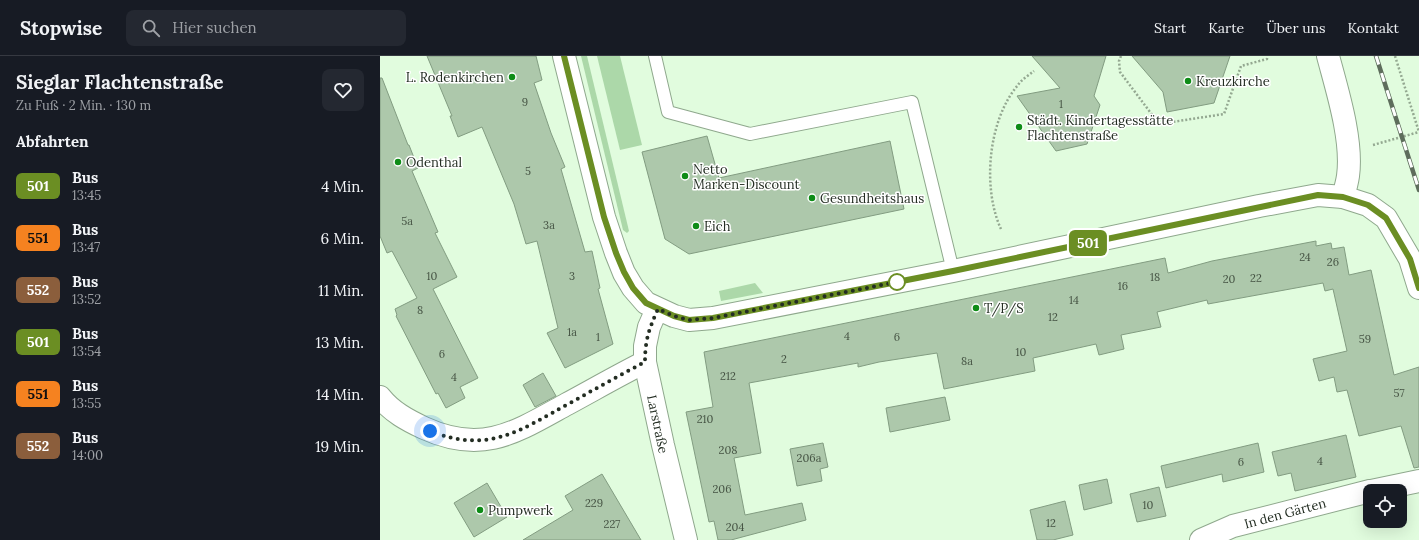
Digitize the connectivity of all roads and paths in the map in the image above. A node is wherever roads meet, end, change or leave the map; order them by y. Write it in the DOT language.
graph roads {
  1 [pos="564,56"];
  2 [pos="655,56"];
  3 [pos="1121,56"];
  4 [pos="1267,56"];
  5 [pos="1328,56"];
  6 [pos="1395,56"];
  7 [pos="1034,71"];
  8 [pos="1419,132"];
  9 [pos="1349,152"];
  10 [pos="1343,197"];
  11 [pos="1002,229"];
  12 [pos="953,271"];
  13 [pos="1419,288"];
  14 [pos="658,309"];
  15 [pos="645,362"];
  16 [pos="380,397"];
  17 [pos="1419,481"];
  18 [pos="1404,484"];
  19 [pos="1363,493"];
  20 [pos="686,540"];
  21 [pos="1201,540"];
  1 -- 14 [label="street"];
  2 -- 12 [label="lane"];
  3 -- 4 [label="path"];
  5 -- 9 [label="street"];
  6 -- 8 [label="path"];
  7 -- 11 [label="path"];
  8 -- 9 [label="path"];
  9 -- 10 [label="street"];
  10 -- 12 [label="street"];
  10 -- 13 [label="street"];
  12 -- 14 [label="street"];
  14 -- 15 [label="street, Larstraße"];
  15 -- 16 [label="street"];
  15 -- 20 [label="street, Larstraße"];
  17 -- 18 [label="street, In den Gärten"];
  19 -- 21 [label="street, In den Gärten"];
}
